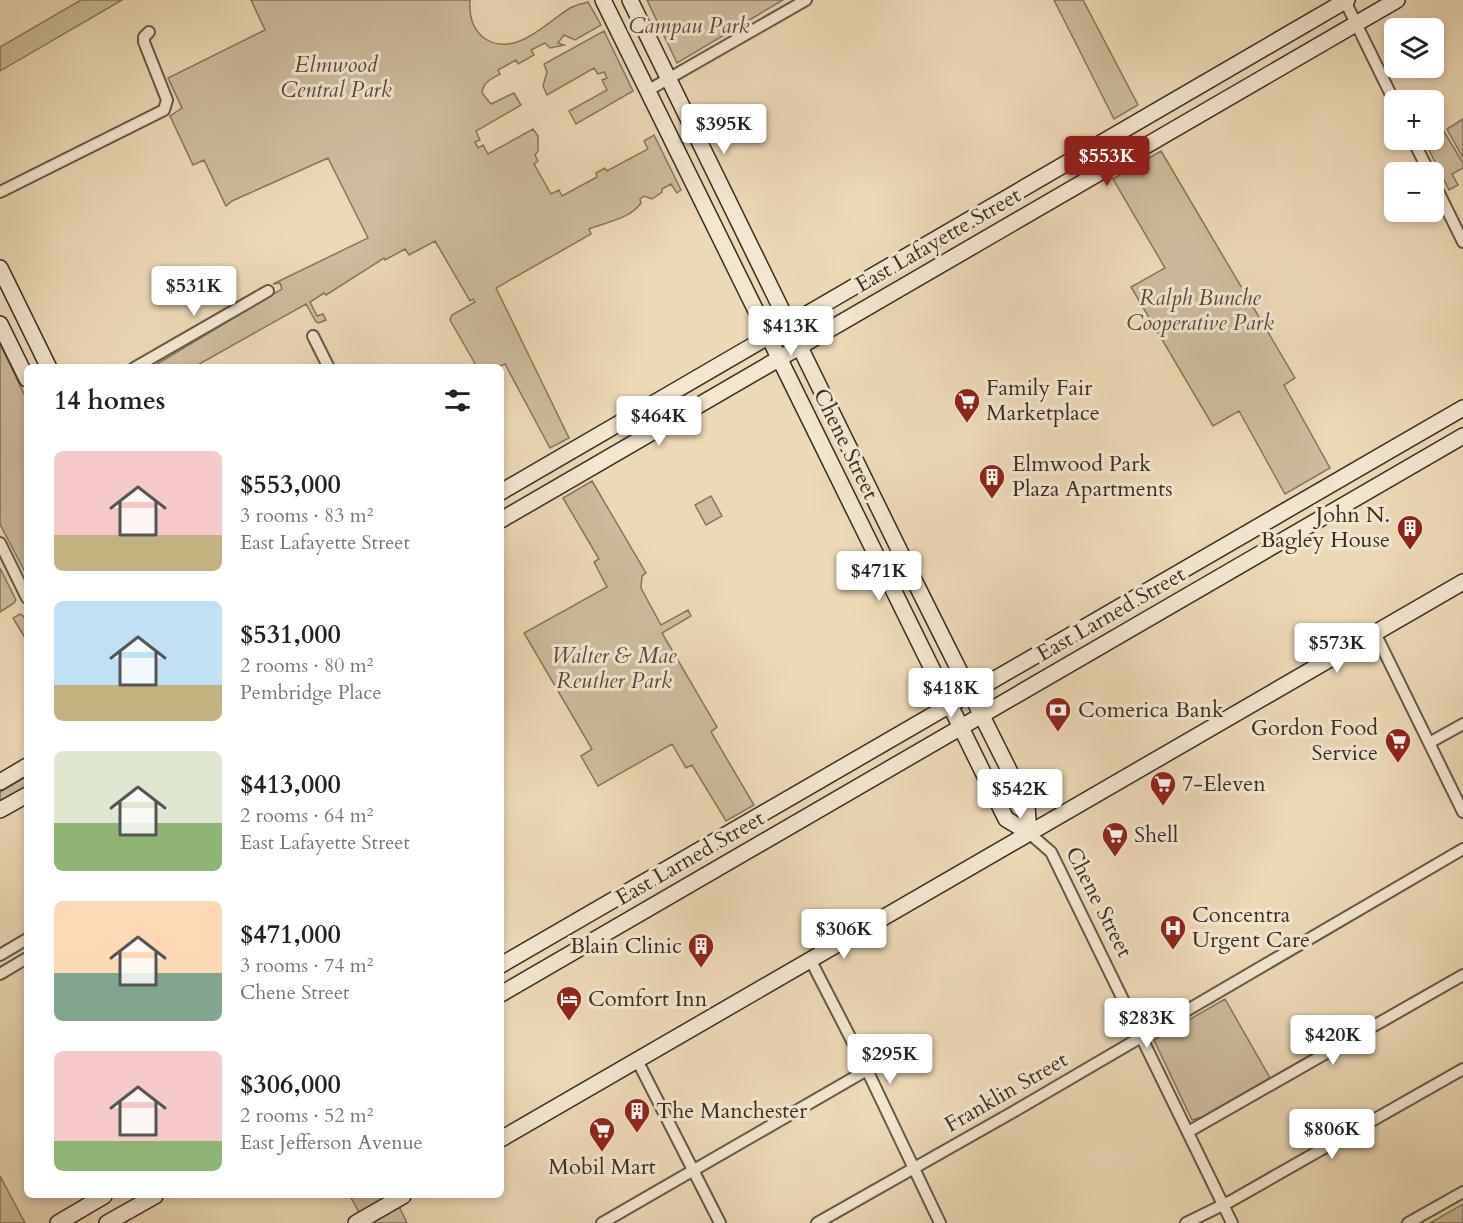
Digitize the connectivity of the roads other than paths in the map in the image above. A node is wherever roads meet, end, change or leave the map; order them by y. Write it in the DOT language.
graph roads {
  1 [pos="603,0"];
  2 [pos="630,0"];
  3 [pos="806,0"];
  4 [pos="1397,0"];
  5 [pos="1346,1"];
  6 [pos="1364,1"];
  7 [pos="1378,11"];
  8 [pos="1322,15"];
  9 [pos="1356,24"];
  10 [pos="149,32"];
  11 [pos="1332,37"];
  12 [pos="669,79"];
  13 [pos="1389,90"];
  14 [pos="647,91"];
  15 [pos="0,192"];
  16 [pos="1001,201"];
  17 [pos="1444,203"];
  18 [pos="1014,222"];
  19 [pos="1463,242"];
  20 [pos="0,268"];
  21 [pos="268,291"];
  22 [pos="778,301"];
  23 [pos="754,309"];
  24 [pos="813,310"];
  25 [pos="0,324"];
  26 [pos="789,324"];
  27 [pos="825,332"];
  28 [pos="313,336"];
  29 [pos="768,336"];
  30 [pos="800,346"];
  31 [pos="747,348"];
  32 [pos="778,359"];
  33 [pos="47,364"];
  34 [pos="141,364"];
  35 [pos="327,364"];
  36 [pos="757,372"];
  37 [pos="812,372"];
  38 [pos="24,373"];
  39 [pos="790,383"];
  40 [pos="1463,408"];
  41 [pos="1463,436"];
  42 [pos="548,465"];
  43 [pos="1361,466"];
  44 [pos="860,469"];
  45 [pos="838,481"];
  46 [pos="561,485"];
  47 [pos="1373,488"];
  48 [pos="504,490"];
  49 [pos="504,518"];
  50 [pos="0,543"];
  51 [pos="1212,553"];
  52 [pos="911,574"];
  53 [pos="1224,574"];
  54 [pos="1463,582"];
  55 [pos="890,585"];
  56 [pos="24,592"];
  57 [pos="1375,633"];
  58 [pos="960,670"];
  59 [pos="937,679"];
  60 [pos="992,681"];
  61 [pos="972,693"];
  62 [pos="1002,703"];
  63 [pos="950,706"];
  64 [pos="983,715"];
  65 [pos="924,720"];
  66 [pos="1463,724"];
  67 [pos="961,728"];
  68 [pos="936,741"];
  69 [pos="996,742"];
  70 [pos="1429,743"];
  71 [pos="973,752"];
  72 [pos="24,768"];
  73 [pos="0,782"];
  74 [pos="1021,793"];
  75 [pos="24,797"];
  76 [pos="998,804"];
  77 [pos="0,810"];
  78 [pos="1463,812"];
  79 [pos="1029,833"];
  80 [pos="1463,849"];
  81 [pos="669,868"];
  82 [pos="682,889"];
  83 [pos="24,941"];
  84 [pos="0,955"];
  85 [pos="24,960"];
  86 [pos="811,960"];
  87 [pos="504,964"];
  88 [pos="504,973"];
  89 [pos="0,974"];
  90 [pos="1463,975"];
  91 [pos="508,990"];
  92 [pos="1140,1036"];
  93 [pos="637,1060"];
  94 [pos="1463,1069"];
  95 [pos="867,1070"];
  96 [pos="1188,1132"];
  97 [pos="504,1137"];
  98 [pos="913,1167"];
  99 [pos="693,1170"];
  100 [pos="1463,1192"];
  101 [pos="101,1198"];
  102 [pos="151,1198"];
  103 [pos="399,1198"];
  104 [pos="1223,1205"];
  105 [pos="360,1221"];
  106 [pos="58,1223"];
  107 [pos="107,1223"];
  108 [pos="602,1223"];
  109 [pos="720,1223"];
  110 [pos="817,1223"];
  111 [pos="940,1223"];
  112 [pos="1186,1223"];
  113 [pos="1232,1223"];
  114 [pos="1408,1223"];
  1 -- 14 [label="street, Chene Street"];
  2 -- 12 [label="street, Chene Street"];
  3 -- 12 [label="street"];
  4 -- 7 [label="street, East Lafayette Street"];
  5 -- 8 [label="street, East Lafayette Street"];
  5 -- 9 [label="street"];
  6 -- 7 [label="street"];
  7 -- 9 [label="street, East Lafayette Street"];
  8 -- 11 [label="street"];
  8 -- 16 [label="street, East Lafayette Street"];
  9 -- 11 [label="street, East Lafayette Street"];
  9 -- 13 [label="street"];
  10 -- 15 [label="street"];
  11 -- 18 [label="street, East Lafayette Street"];
  12 -- 14 [label="street"];
  12 -- 22 [label="street, Chene Street"];
  14 -- 23 [label="street, Chene Street"];
  16 -- 18 [label="street"];
  16 -- 24 [label="street, East Lafayette Street"];
  17 -- 19 [label="street"];
  18 -- 27 [label="street, East Lafayette Street"];
  20 -- 33 [label="street"];
  21 -- 34 [label="street"];
  22 -- 23 [label="street"];
  22 -- 26 [label="street, Chene Street"];
  23 -- 29 [label="street, Chene Street"];
  24 -- 26 [label="street, East Lafayette Street"];
  24 -- 27 [label="street"];
  25 -- 38 [label="street"];
  26 -- 29 [label="street, East Lafayette Street"];
  26 -- 30 [label="street, Chene Street"];
  27 -- 30 [label="street, East Lafayette Street"];
  28 -- 35 [label="street"];
  29 -- 31 [label="street, East Lafayette Street"];
  29 -- 32 [label="street, Chene Street"];
  30 -- 32 [label="street, East Lafayette Street"];
  30 -- 37 [label="street, Chene Street"];
  31 -- 36 [label="street"];
  31 -- 42 [label="street, East Lafayette Street"];
  32 -- 36 [label="street, East Lafayette Street"];
  32 -- 39 [label="street, Chene Street"];
  36 -- 46 [label="street, East Lafayette Street"];
  37 -- 39 [label="street"];
  37 -- 44 [label="street, Chene Street"];
  39 -- 45 [label="street, Chene Street"];
  40 -- 43 [label="street, East Larned Street"];
  41 -- 47 [label="street, East Larned Street"];
  42 -- 46 [label="street"];
  42 -- 48 [label="street, East Lafayette Street"];
  43 -- 47 [label="street"];
  43 -- 51 [label="street, East Larned Street"];
  44 -- 45 [label="street"];
  44 -- 52 [label="street, Chene Street"];
  45 -- 55 [label="street, Chene Street"];
  46 -- 49 [label="street, East Lafayette Street"];
  47 -- 53 [label="street, East Larned Street"];
  50 -- 56 [label="street"];
  51 -- 53 [label="street"];
  51 -- 60 [label="street, East Larned Street"];
  52 -- 55 [label="street"];
  52 -- 58 [label="street, Chene Street"];
  53 -- 62 [label="street, East Larned Street"];
  54 -- 57 [label="street"];
  55 -- 59 [label="street, Chene Street"];
  57 -- 70 [label="street"];
  57 -- 79 [label="street"];
  58 -- 59 [label="street"];
  58 -- 61 [label="street, Chene Street"];
  59 -- 63 [label="street, Chene Street"];
  60 -- 61 [label="street, East Larned Street"];
  60 -- 62 [label="street"];
  61 -- 63 [label="street, East Larned Street"];
  61 -- 64 [label="street, Chene Street"];
  62 -- 64 [label="street, East Larned Street"];
  63 -- 65 [label="street, East Larned Street"];
  63 -- 67 [label="street, Chene Street"];
  64 -- 67 [label="street, East Larned Street"];
  64 -- 69 [label="street, Chene Street"];
  65 -- 68 [label="street"];
  65 -- 81 [label="street, East Larned Street"];
  66 -- 70 [label="street"];
  67 -- 68 [label="street, East Larned Street"];
  67 -- 71 [label="street, Chene Street"];
  68 -- 82 [label="street, East Larned Street"];
  69 -- 71 [label="street"];
  69 -- 74 [label="street, Chene Street"];
  70 -- 78 [label="street"];
  71 -- 76 [label="street, Chene Street"];
  72 -- 73 [label="street"];
  74 -- 76 [label="street"];
  74 -- 79 [label="street, Chene Street"];
  75 -- 77 [label="street"];
  76 -- 79 [label="street, Chene Street"];
  79 -- 86 [label="street"];
  79 -- 92 [label="street, Chene Street"];
  80 -- 92 [label="street, Franklin Street"];
  81 -- 82 [label="street"];
  81 -- 87 [label="street, East Larned Street"];
  82 -- 91 [label="street, East Larned Street"];
  83 -- 84 [label="street"];
  85 -- 89 [label="street"];
  86 -- 93 [label="street"];
  86 -- 95 [label="street"];
  88 -- 91 [label="street"];
  90 -- 96 [label="street"];
  92 -- 96 [label="street, Chene Street"];
  92 -- 98 [label="street, Franklin Street"];
  93 -- 97 [label="street"];
  93 -- 99 [label="street"];
  94 -- 104 [label="street"];
  95 -- 98 [label="street"];
  95 -- 99 [label="street"];
  96 -- 104 [label="street, Chene Street"];
  98 -- 110 [label="street, Franklin Street"];
  98 -- 111 [label="street"];
  99 -- 108 [label="street"];
  99 -- 109 [label="street"];
  100 -- 114 [label="street"];
  101 -- 106 [label="street"];
  102 -- 107 [label="street"];
  103 -- 105 [label="street"];
  104 -- 112 [label="street"];
  104 -- 113 [label="street, Chene Street"];
}
